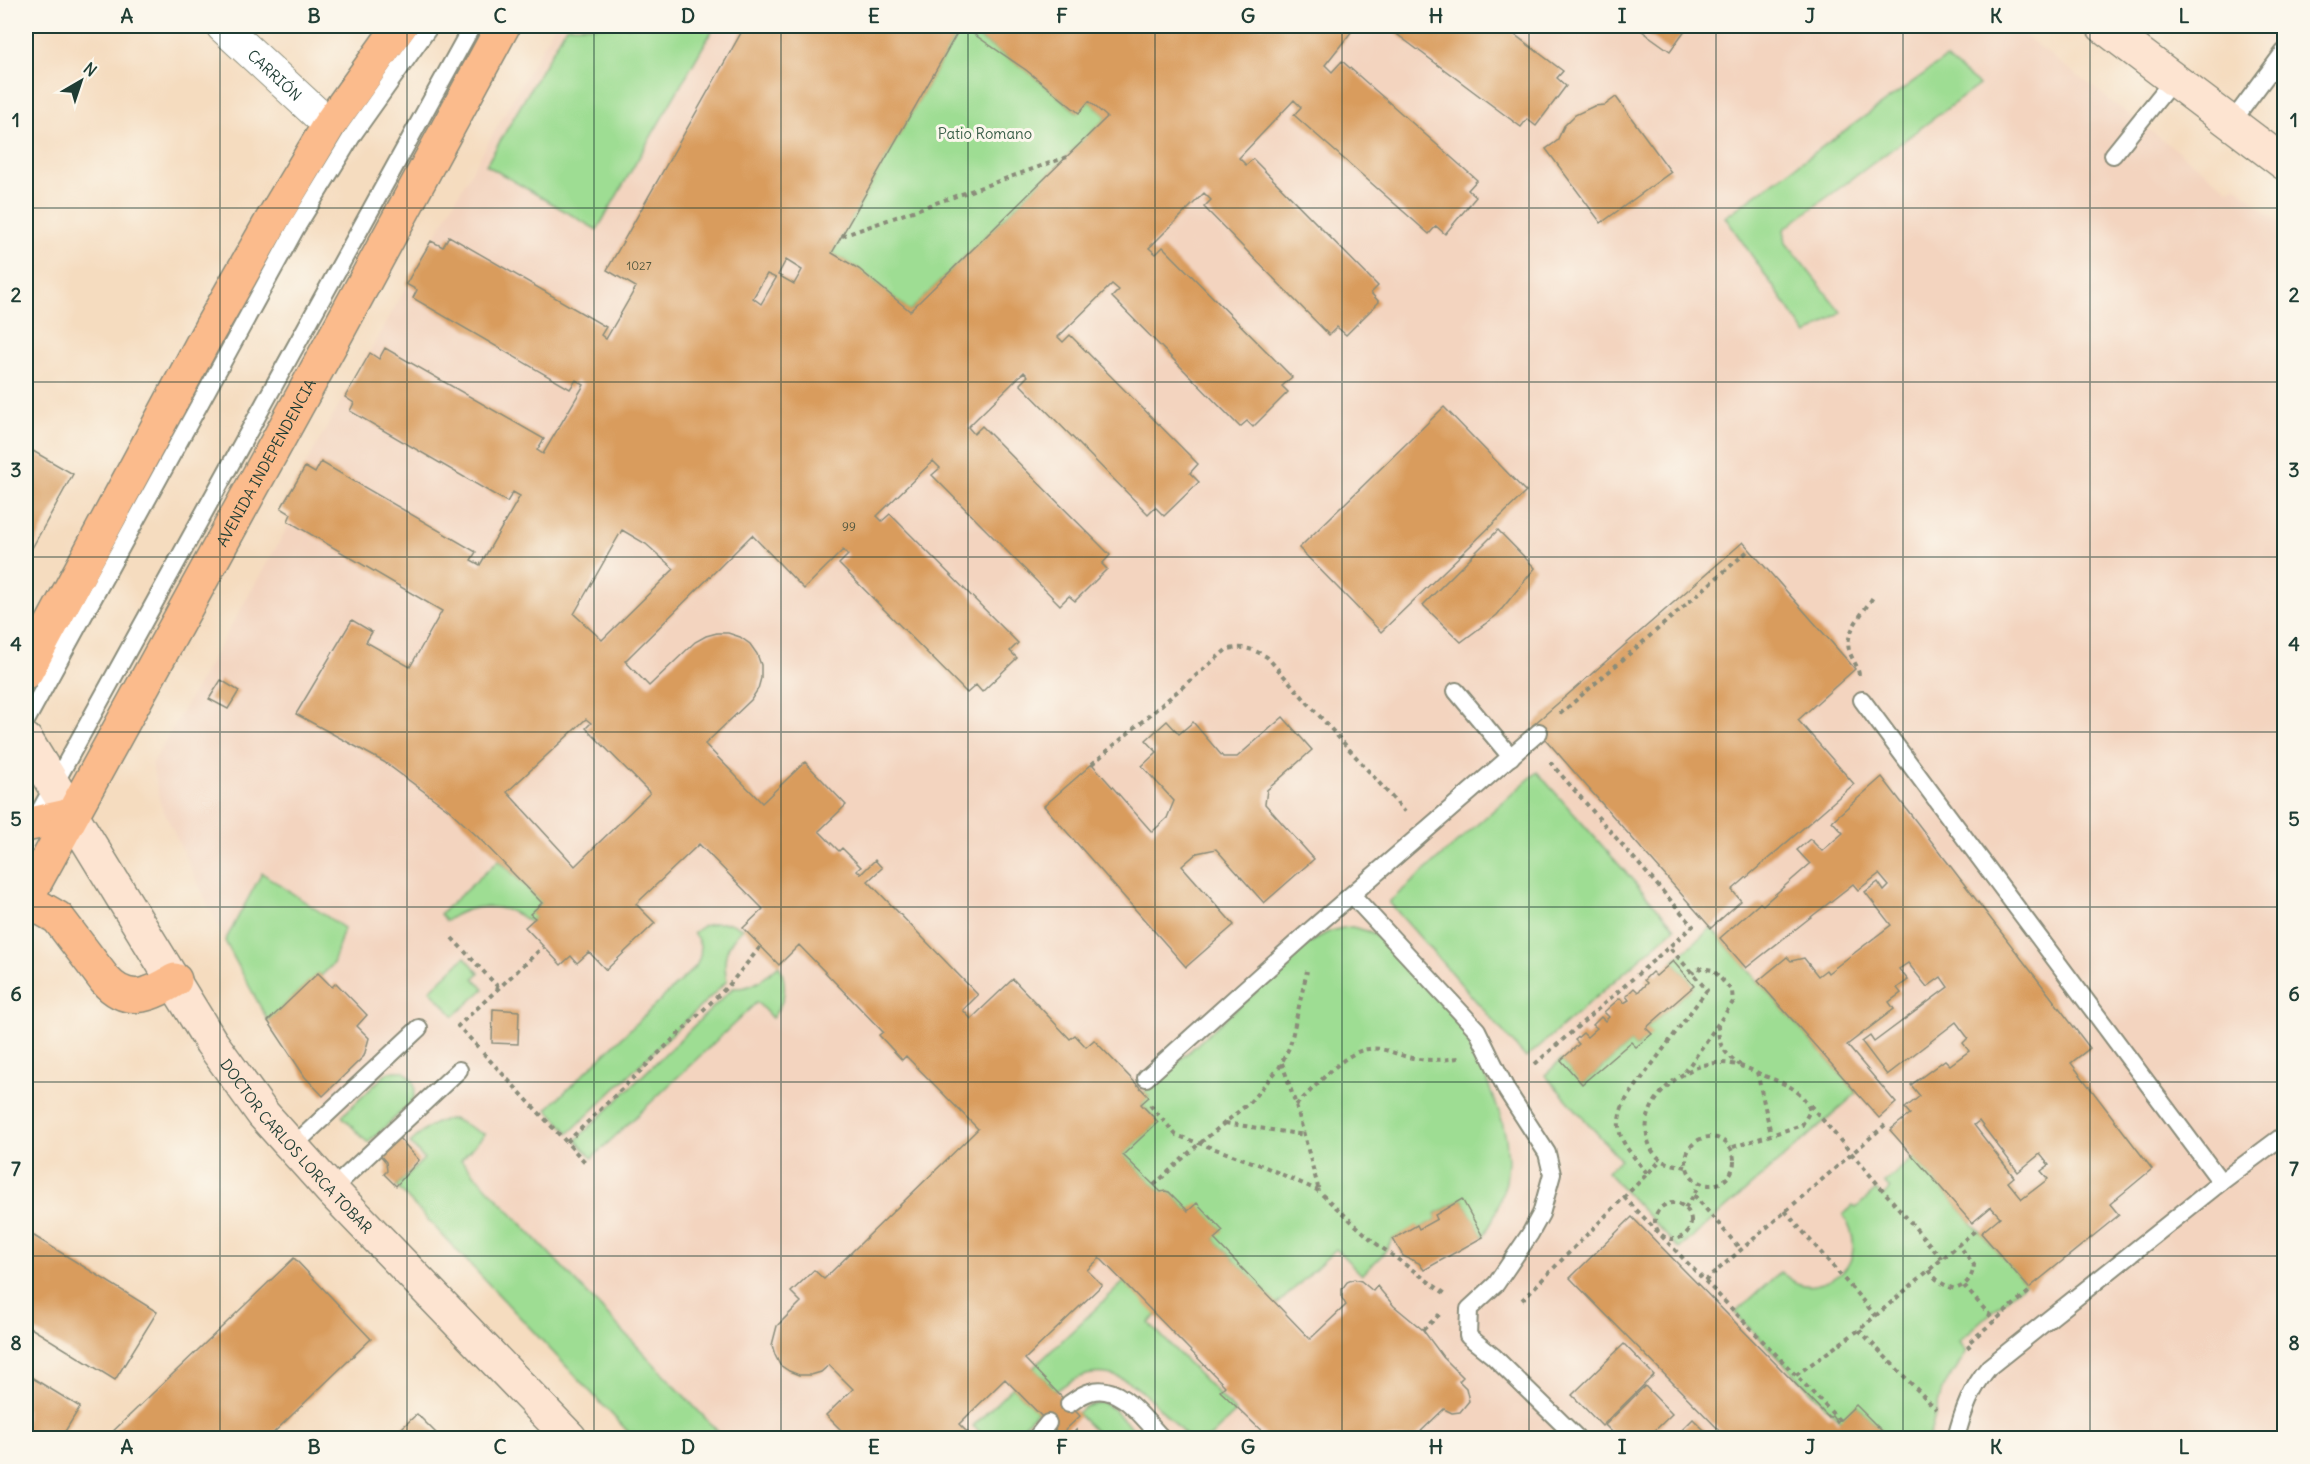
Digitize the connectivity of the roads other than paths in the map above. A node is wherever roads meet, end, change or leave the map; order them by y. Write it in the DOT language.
graph roads {
  1 [pos="222,26"];
  2 [pos="400,26"];
  3 [pos="430,26"];
  4 [pos="472,26"];
  5 [pos="503,26"];
  6 [pos="2117,29"];
  7 [pos="2284,52"];
  8 [pos="2174,79"];
  9 [pos="2232,122"];
  10 [pos="329,125"];
  11 [pos="2113,155"];
  12 [pos="2284,163"];
  13 [pos="26,672"];
  14 [pos="1456,691"];
  15 [pos="1862,700"];
  16 [pos="26,721"];
  17 [pos="1535,736"];
  18 [pos="26,740"];
  19 [pos="1511,757"];
  20 [pos="53,785"];
  21 [pos="71,815"];
  22 [pos="28,828"];
  23 [pos="1352,895"];
  24 [pos="26,899"];
  25 [pos="26,904"];
  26 [pos="174,980"];
  27 [pos="419,1028"];
  28 [pos="459,1070"];
  29 [pos="1146,1078"];
  30 [pos="2284,1135"];
  31 [pos="292,1148"];
  32 [pos="2221,1182"];
  33 [pos="331,1190"];
  34 [pos="1069,1404"];
  35 [pos="1048,1422"];
  36 [pos="570,1438"];
  37 [pos="1036,1438"];
  38 [pos="1162,1438"];
  39 [pos="1577,1438"];
  40 [pos="1956,1438"];
  1 -- 10 [label="street, CARRIÓN"];
  2 -- 10 [label="main road"];
  3 -- 16 [label="lane"];
  4 -- 20 [label="lane"];
  5 -- 21 [label="main road, AVENIDA INDEPENDENCIA"];
  6 -- 8 [label="main road"];
  7 -- 9 [label="lane"];
  8 -- 9 [label="main road"];
  8 -- 11 [label="lane"];
  9 -- 12 [label="main road"];
  10 -- 13 [label="main road"];
  14 -- 19 [label="lane"];
  15 -- 32 [label="lane"];
  17 -- 19 [label="lane"];
  18 -- 20 [label="main road, DOCTOR CARLOS LORCA TOBAR"];
  19 -- 23 [label="lane"];
  20 -- 21 [label="main road, DOCTOR CARLOS LORCA TOBAR"];
  20 -- 22 [label="lane"];
  21 -- 22 [label="main road"];
  21 -- 24 [label="main road, AVENIDA INDEPENDENCIA"];
  21 -- 26 [label="main road, DOCTOR CARLOS LORCA TOBAR"];
  23 -- 29 [label="lane"];
  23 -- 39 [label="lane"];
  25 -- 26 [label="main road"];
  26 -- 31 [label="main road, DOCTOR CARLOS LORCA TOBAR"];
  27 -- 31 [label="lane"];
  28 -- 33 [label="lane"];
  30 -- 32 [label="lane"];
  31 -- 33 [label="main road, DOCTOR CARLOS LORCA TOBAR"];
  32 -- 40 [label="lane"];
  33 -- 36 [label="main road, DOCTOR CARLOS LORCA TOBAR"];
  34 -- 38 [label="lane"];
  35 -- 37 [label="lane"];
}
